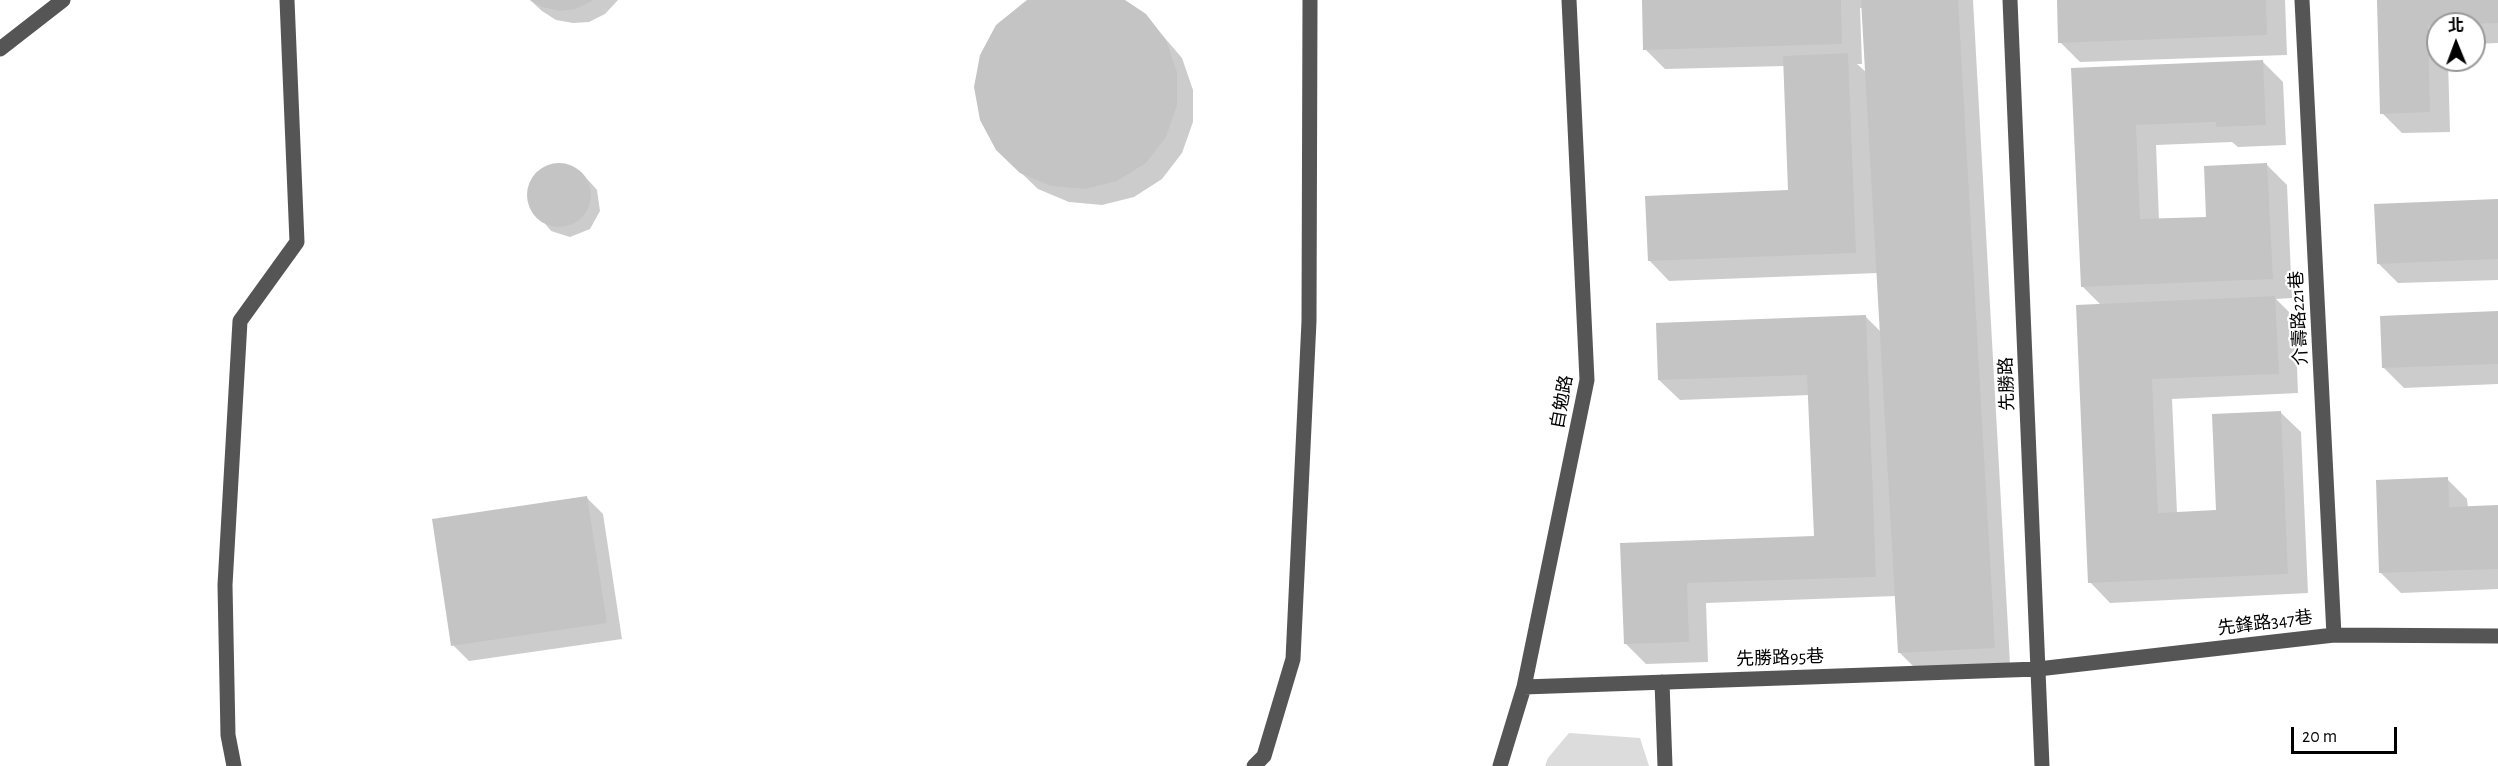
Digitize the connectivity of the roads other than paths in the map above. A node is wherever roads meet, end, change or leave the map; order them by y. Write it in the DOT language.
graph roads {
  1 [pos="63,0"];
  2 [pos="287,0"];
  3 [pos="1310,0"];
  4 [pos="1569,0"];
  5 [pos="2010,0"];
  6 [pos="2302,0"];
  7 [pos="0,49"];
  8 [pos="2334,635"];
  9 [pos="2498,636"];
  10 [pos="2038,669"];
  11 [pos="1662,682"];
  12 [pos="1524,687"];
  13 [pos="234,766"];
  14 [pos="1254,766"];
  15 [pos="1500,766"];
  16 [pos="1665,766"];
  17 [pos="2042,766"];
  1 -- 7 [label="street"];
  2 -- 13 [label="street"];
  3 -- 14 [label="street"];
  4 -- 12 [label="street, 自勉路"];
  5 -- 10 [label="street, 先勝路"];
  6 -- 8 [label="street, 介壽路221巷"];
  8 -- 9 [label="street, 先鋒路347巷"];
  8 -- 10 [label="street, 先鋒路347巷"];
  10 -- 11 [label="street, 先勝路95巷"];
  10 -- 17 [label="street, 先勝路"];
  11 -- 12 [label="street, 先勝路95巷"];
  11 -- 16 [label="street"];
  12 -- 15 [label="street, 自勉路"];
}
